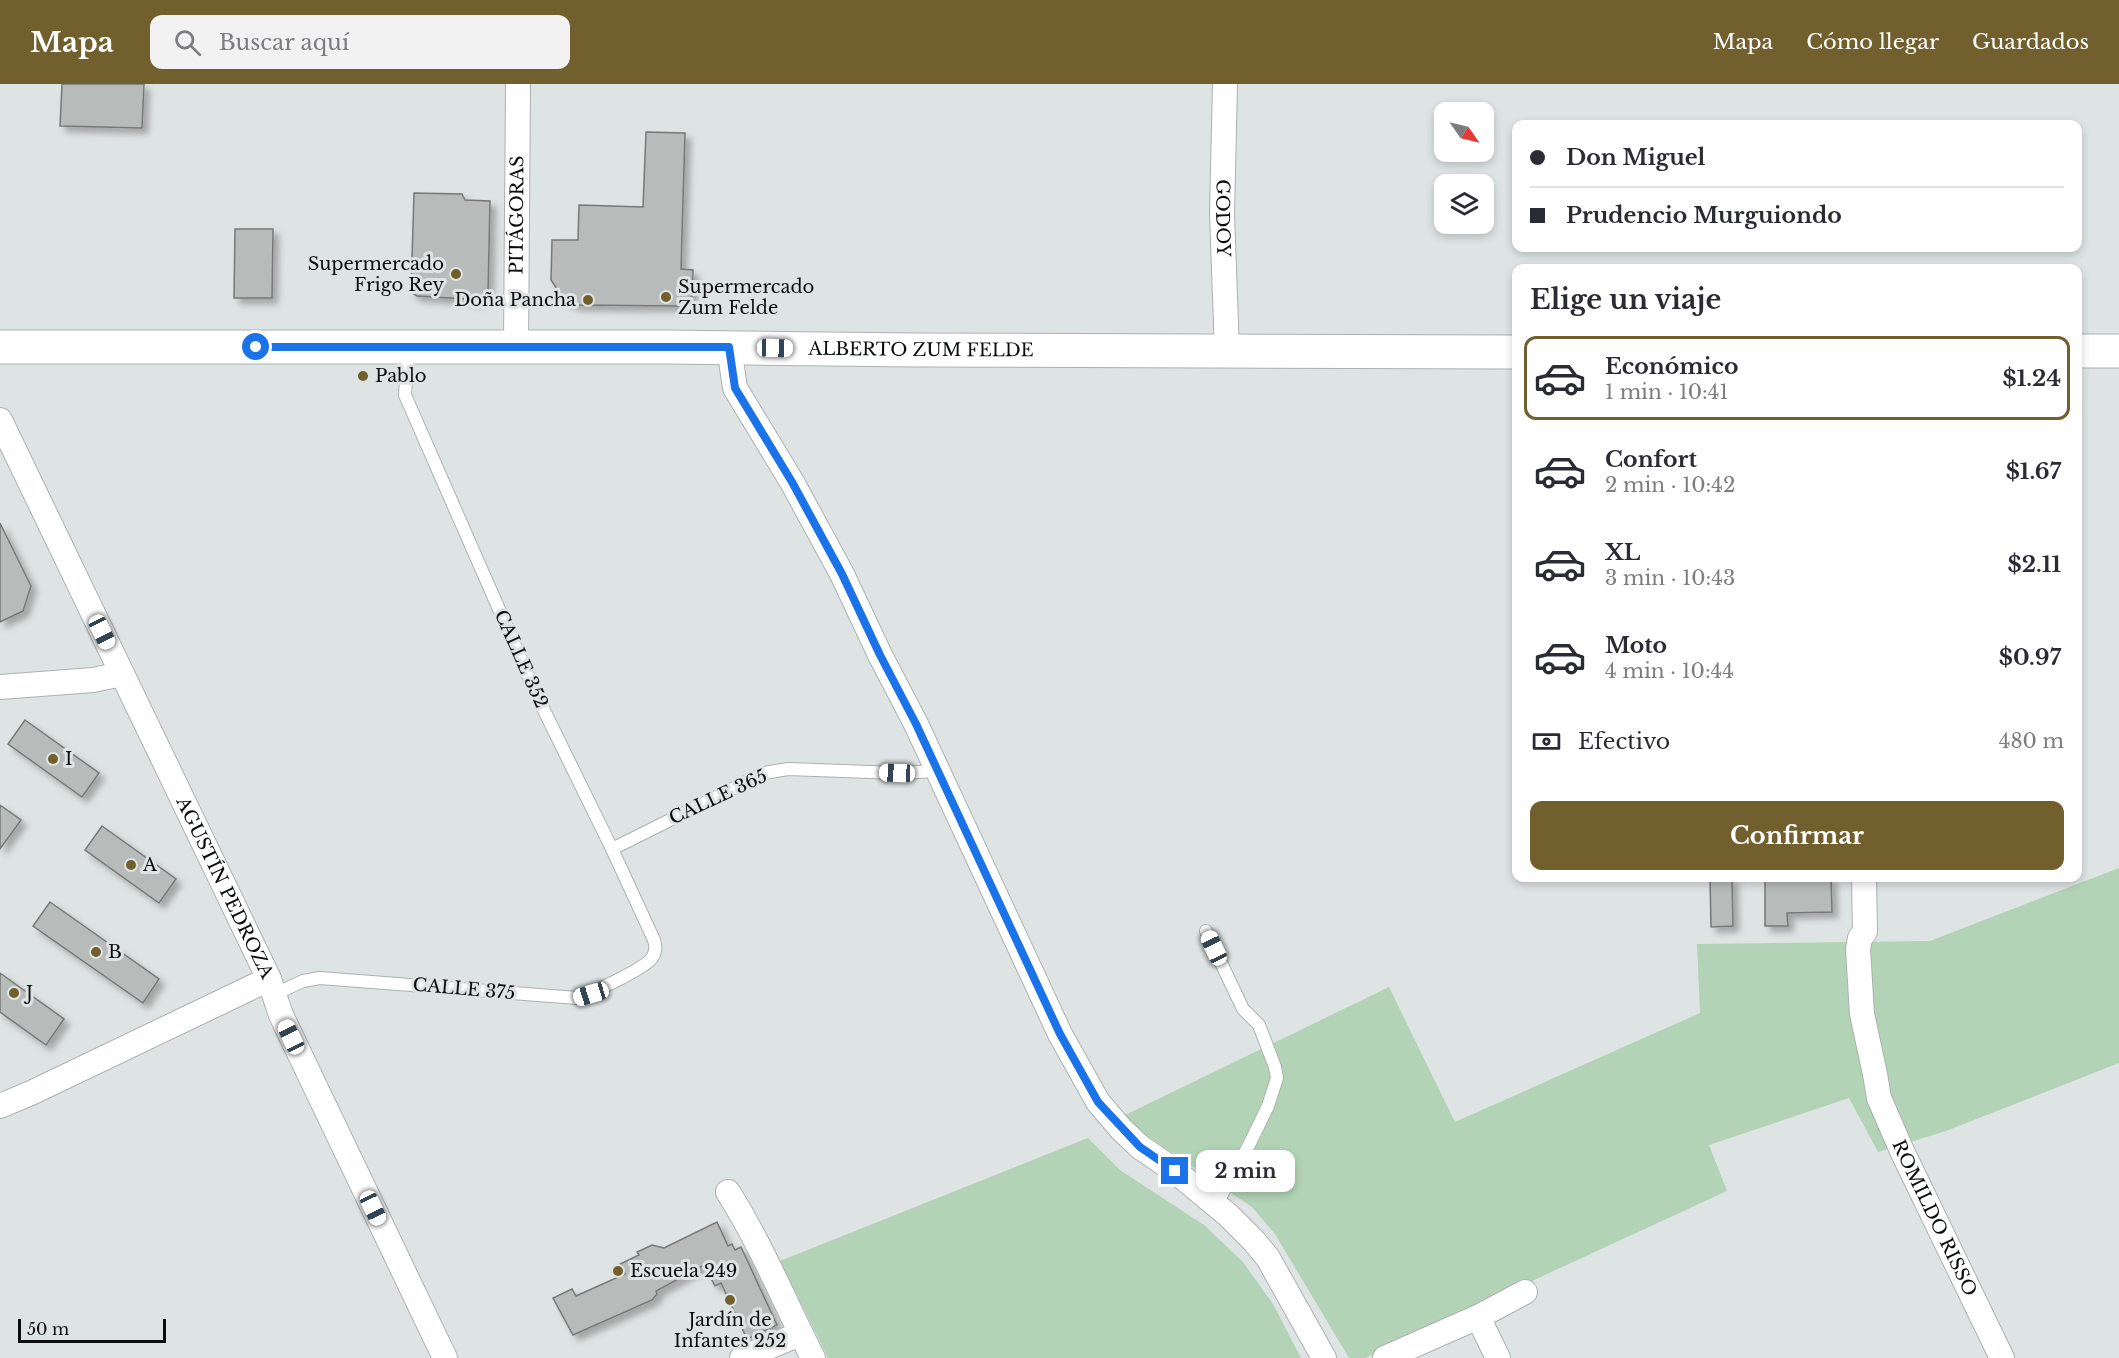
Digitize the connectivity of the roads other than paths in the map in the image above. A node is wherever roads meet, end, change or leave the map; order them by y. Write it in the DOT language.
graph roads {
  1 [pos="518,84"];
  2 [pos="1225,84"];
  3 [pos="0,347"];
  4 [pos="408,347"];
  5 [pos="516,347"];
  6 [pos="729,347"];
  7 [pos="1227,351"];
  8 [pos="2082,351"];
  9 [pos="2119,351"];
  10 [pos="1512,352"];
  11 [pos="0,420"];
  12 [pos="122,674"];
  13 [pos="0,687"];
  14 [pos="937,771"];
  15 [pos="612,849"];
  16 [pos="1864,882"];
  17 [pos="1206,931"];
  18 [pos="648,963"];
  19 [pos="272,987"];
  20 [pos="0,1106"];
  21 [pos="728,1191"];
  22 [pos="1216,1205"];
  23 [pos="1526,1292"];
  24 [pos="1478,1317"];
  25 [pos="800,1334"];
  26 [pos="445,1358"];
  27 [pos="742,1358"];
  28 [pos="813,1358"];
  29 [pos="1324,1358"];
  30 [pos="1385,1358"];
  31 [pos="1498,1358"];
  32 [pos="2002,1358"];
  1 -- 5 [label="street, PITÁGORAS"];
  2 -- 7 [label="street, GODOY"];
  3 -- 4 [label="street, ALBERTO ZUM FELDE"];
  4 -- 5 [label="street, ALBERTO ZUM FELDE"];
  4 -- 15 [label="lane, CALLE 352"];
  5 -- 6 [label="street, ALBERTO ZUM FELDE"];
  6 -- 7 [label="street, ALBERTO ZUM FELDE"];
  6 -- 14 [label="street"];
  7 -- 10 [label="street, ALBERTO ZUM FELDE"];
  8 -- 9 [label="street"];
  11 -- 12 [label="street, AGUSTÍN PEDROZA"];
  12 -- 13 [label="street"];
  12 -- 19 [label="street, AGUSTÍN PEDROZA"];
  14 -- 15 [label="lane, CALLE 365"];
  14 -- 22 [label="street"];
  15 -- 18 [label="lane, CALLE 352"];
  16 -- 32 [label="street, ROMILDO RISSO"];
  17 -- 22 [label="lane"];
  18 -- 19 [label="lane, CALLE 375"];
  19 -- 20 [label="street"];
  19 -- 26 [label="street, AGUSTÍN PEDROZA"];
  21 -- 25 [label="street"];
  22 -- 29 [label="street"];
  23 -- 24 [label="street"];
  24 -- 30 [label="street"];
  24 -- 31 [label="street"];
  25 -- 27 [label="street"];
  25 -- 28 [label="street"];
}
